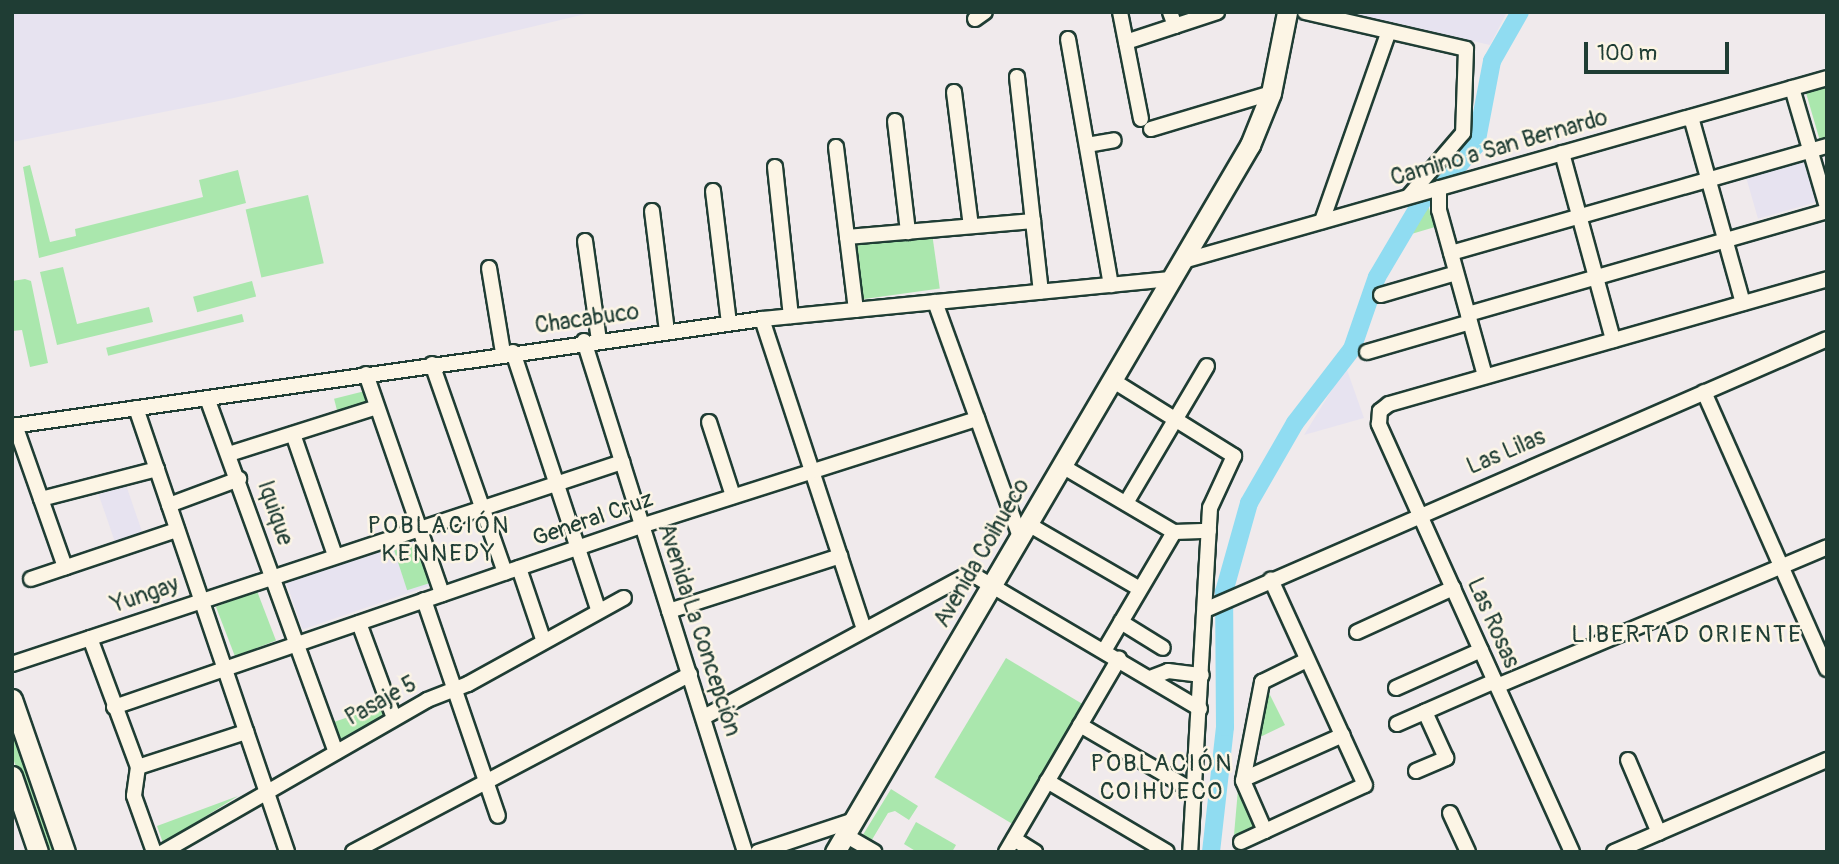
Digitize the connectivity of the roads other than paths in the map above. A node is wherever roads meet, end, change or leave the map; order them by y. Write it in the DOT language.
graph roads {
  1 [pos="1120,12"];
  2 [pos="1217,12"];
  3 [pos="1287,12"];
  4 [pos="1306,12"];
  5 [pos="1173,19"];
  6 [pos="1389,31"];
  7 [pos="1068,39"];
  8 [pos="1126,42"];
  9 [pos="1017,77"];
  10 [pos="1827,78"];
  11 [pos="1792,88"];
  12 [pos="954,92"];
  13 [pos="1272,93"];
  14 [pos="1691,117"];
  15 [pos="895,121"];
  16 [pos="1114,140"];
  17 [pos="1087,145"];
  18 [pos="1827,146"];
  19 [pos="836,147"];
  20 [pos="1811,151"];
  21 [pos="1562,153"];
  22 [pos="775,167"];
  23 [pos="1709,180"];
  24 [pos="1436,189"];
  25 [pos="713,191"];
  26 [pos="1412,196"];
  27 [pos="1827,209"];
  28 [pos="652,211"];
  29 [pos="1579,217"];
  30 [pos="1033,221"];
  31 [pos="1322,221"];
  32 [pos="971,226"];
  33 [pos="908,232"];
  34 [pos="847,237"];
  35 [pos="1726,240"];
  36 [pos="585,241"];
  37 [pos="1451,253"];
  38 [pos="1183,261"];
  39 [pos="489,268"];
  40 [pos="1456,273"];
  41 [pos="1596,277"];
  42 [pos="1171,279"];
  43 [pos="1827,279"];
  44 [pos="1111,285"];
  45 [pos="1041,292"];
  46 [pos="1381,295"];
  47 [pos="935,302"];
  48 [pos="1744,303"];
  49 [pos="856,310"];
  50 [pos="791,316"];
  51 [pos="1469,318"];
  52 [pos="762,319"];
  53 [pos="729,323"];
  54 [pos="667,331"];
  55 [pos="1827,339"];
  56 [pos="591,340"];
  57 [pos="1613,340"];
  58 [pos="1367,352"];
  59 [pos="508,353"];
  60 [pos="432,364"];
  61 [pos="1207,366"];
  62 [pos="366,373"];
  63 [pos="1485,376"];
  64 [pos="1112,380"];
  65 [pos="1704,392"];
  66 [pos="207,398"];
  67 [pos="377,407"];
  68 [pos="136,408"];
  69 [pos="1176,418"];
  70 [pos="977,419"];
  71 [pos="709,422"];
  72 [pos="14,426"];
  73 [pos="293,434"];
  74 [pos="229,454"];
  75 [pos="622,462"];
  76 [pos="1062,466"];
  77 [pos="157,469"];
  78 [pos="812,471"];
  79 [pos="239,480"];
  80 [pos="556,483"];
  81 [pos="733,496"];
  82 [pos="41,499"];
  83 [pos="1126,503"];
  84 [pos="169,505"];
  85 [pos="482,507"];
  86 [pos="1419,513"];
  87 [pos="641,526"];
  88 [pos="419,528"];
  89 [pos="177,530"];
  90 [pos="1024,530"];
  91 [pos="1209,531"];
  92 [pos="1174,532"];
  93 [pos="577,548"];
  94 [pos="1827,548"];
  95 [pos="335,555"];
  96 [pos="840,556"];
  97 [pos="1781,566"];
  98 [pos="65,567"];
  99 [pos="512,570"];
  100 [pos="273,576"];
  101 [pos="31,579"];
  102 [pos="1271,580"];
  103 [pos="991,586"];
  104 [pos="1453,588"];
  105 [pos="1140,589"];
  106 [pos="442,594"];
  107 [pos="624,598"];
  108 [pos="201,600"];
  109 [pos="424,600"];
  110 [pos="1211,608"];
  111 [pos="598,609"];
  112 [pos="669,611"];
  113 [pos="1121,622"];
  114 [pos="359,623"];
  115 [pos="864,630"];
  116 [pos="1357,632"];
  117 [pos="90,638"];
  118 [pos="543,639"];
  119 [pos="297,644"];
  120 [pos="1163,648"];
  121 [pos="1481,650"];
  122 [pos="1104,651"];
  123 [pos="12,653"];
  124 [pos="32,657"];
  125 [pos="1119,659"];
  126 [pos="1307,660"];
  127 [pos="12,664"];
  128 [pos="225,669"];
  129 [pos="1827,669"];
  130 [pos="690,674"];
  131 [pos="1202,675"];
  132 [pos="1150,678"];
  133 [pos="1496,683"];
  134 [pos="1396,688"];
  135 [pos="454,691"];
  136 [pos="12,699"];
  137 [pos="114,707"];
  138 [pos="1200,709"];
  139 [pos="1425,712"];
  140 [pos="394,718"];
  141 [pos="704,718"];
  142 [pos="1080,724"];
  143 [pos="1397,724"];
  144 [pos="246,732"];
  145 [pos="1343,735"];
  146 [pos="336,752"];
  147 [pos="1628,760"];
  148 [pos="1827,761"];
  149 [pos="138,767"];
  150 [pos="1416,771"];
  151 [pos="12,776"];
  152 [pos="485,778"];
  153 [pos="1244,779"];
  154 [pos="1047,781"];
  155 [pos="266,791"];
  156 [pos="1195,792"];
  157 [pos="1450,813"];
  158 [pos="498,816"];
  159 [pos="1265,831"];
  160 [pos="1659,833"];
  161 [pos="845,835"];
  162 [pos="1241,842"];
  163 [pos="1010,846"];
  164 [pos="38,852"];
  165 [pos="65,852"];
  166 [pos="154,852"];
  167 [pos="163,852"];
  168 [pos="287,852"];
  169 [pos="353,852"];
  170 [pos="745,852"];
  171 [pos="758,852"];
  172 [pos="874,852"];
  173 [pos="1035,852"];
  174 [pos="1167,852"];
  175 [pos="1190,852"];
  176 [pos="1468,852"];
  177 [pos="1572,852"];
  178 [pos="1614,852"];
  1 -- 8 [label="street"];
  2 -- 5 [label="street"];
  3 -- 13 [label="main road, Avenida Coihueco"];
  4 -- 6 [label="street"];
  5 -- 8 [label="street"];
  6 -- 26 [label="street"];
  6 -- 31 [label="street"];
  7 -- 17 [label="street"];
  8 -- 13 [label="street"];
  9 -- 30 [label="street"];
  10 -- 11 [label="street, Camino a San Bernardo"];
  11 -- 14 [label="street, Camino a San Bernardo"];
  11 -- 20 [label="street"];
  12 -- 32 [label="street"];
  13 -- 38 [label="main road, Avenida Coihueco"];
  14 -- 21 [label="street, Camino a San Bernardo"];
  14 -- 23 [label="street"];
  15 -- 33 [label="street"];
  16 -- 17 [label="street"];
  17 -- 44 [label="street"];
  18 -- 20 [label="street"];
  19 -- 34 [label="street"];
  20 -- 23 [label="street"];
  20 -- 27 [label="street"];
  21 -- 24 [label="street, Camino a San Bernardo"];
  21 -- 29 [label="street"];
  22 -- 50 [label="street"];
  23 -- 29 [label="street"];
  23 -- 35 [label="street"];
  24 -- 26 [label="street, Camino a San Bernardo"];
  24 -- 37 [label="street"];
  25 -- 53 [label="street"];
  26 -- 31 [label="street, Camino a San Bernardo"];
  27 -- 35 [label="street"];
  28 -- 54 [label="street"];
  29 -- 37 [label="street"];
  29 -- 41 [label="street"];
  30 -- 32 [label="street"];
  30 -- 45 [label="street"];
  31 -- 38 [label="street, Camino a San Bernardo"];
  32 -- 33 [label="street"];
  33 -- 34 [label="street"];
  34 -- 49 [label="street"];
  35 -- 41 [label="street"];
  35 -- 48 [label="street"];
  36 -- 56 [label="street, Avenida La Concepción"];
  37 -- 40 [label="street"];
  38 -- 42 [label="main road, Avenida Coihueco"];
  39 -- 59 [label="street"];
  40 -- 46 [label="street"];
  40 -- 51 [label="street"];
  41 -- 51 [label="street"];
  41 -- 57 [label="street"];
  42 -- 44 [label="street, Chacabuco"];
  42 -- 64 [label="main road, Avenida Coihueco"];
  43 -- 48 [label="street"];
  44 -- 45 [label="street, Chacabuco"];
  45 -- 47 [label="street, Chacabuco"];
  47 -- 49 [label="street, Chacabuco"];
  47 -- 70 [label="street"];
  48 -- 57 [label="street"];
  49 -- 50 [label="street, Chacabuco"];
  50 -- 52 [label="street, Chacabuco"];
  51 -- 58 [label="street"];
  51 -- 63 [label="street"];
  52 -- 53 [label="street, Chacabuco"];
  52 -- 78 [label="street"];
  53 -- 54 [label="street, Chacabuco"];
  54 -- 56 [label="street, Chacabuco"];
  55 -- 65 [label="street, Las Lilas"];
  56 -- 59 [label="street, Chacabuco"];
  56 -- 75 [label="street, Avenida La Concepción"];
  57 -- 63 [label="street"];
  59 -- 60 [label="street, Chacabuco"];
  59 -- 80 [label="street"];
  60 -- 62 [label="street, Chacabuco"];
  60 -- 85 [label="street"];
  61 -- 69 [label="street"];
  62 -- 66 [label="street, Chacabuco"];
  62 -- 67 [label="street"];
  63 -- 86 [label="street, Las Rosas"];
  64 -- 69 [label="street"];
  64 -- 76 [label="main road, Avenida Coihueco"];
  65 -- 86 [label="street, Las Lilas"];
  65 -- 97 [label="street"];
  66 -- 68 [label="street, Chacabuco"];
  66 -- 74 [label="street, Iquique"];
  67 -- 73 [label="street"];
  67 -- 88 [label="street"];
  68 -- 72 [label="street, Chacabuco"];
  68 -- 77 [label="street"];
  69 -- 83 [label="street"];
  69 -- 91 [label="street"];
  70 -- 78 [label="street, General Cruz"];
  70 -- 90 [label="street"];
  71 -- 81 [label="street"];
  72 -- 82 [label="street"];
  73 -- 74 [label="street"];
  73 -- 95 [label="street"];
  74 -- 79 [label="street, Iquique"];
  75 -- 80 [label="street, Yungay"];
  75 -- 87 [label="street, Avenida La Concepción"];
  76 -- 83 [label="street"];
  76 -- 90 [label="main road, Avenida Coihueco"];
  77 -- 82 [label="street"];
  77 -- 84 [label="street"];
  78 -- 81 [label="street, General Cruz"];
  78 -- 96 [label="street"];
  79 -- 84 [label="street"];
  79 -- 100 [label="street, Iquique"];
  80 -- 85 [label="street, Yungay"];
  80 -- 93 [label="street"];
  81 -- 87 [label="street, General Cruz"];
  82 -- 98 [label="street"];
  83 -- 92 [label="street"];
  84 -- 89 [label="street"];
  85 -- 88 [label="street, Yungay"];
  85 -- 99 [label="street"];
  86 -- 102 [label="street, Las Lilas"];
  86 -- 104 [label="street, Las Rosas"];
  87 -- 93 [label="street, General Cruz"];
  87 -- 112 [label="street, Avenida La Concepción"];
  88 -- 95 [label="street, Yungay"];
  88 -- 106 [label="street"];
  89 -- 98 [label="street"];
  89 -- 108 [label="street"];
  90 -- 103 [label="main road, Avenida Coihueco"];
  90 -- 105 [label="street"];
  91 -- 92 [label="street"];
  91 -- 110 [label="street"];
  92 -- 105 [label="street"];
  93 -- 99 [label="street, General Cruz"];
  93 -- 111 [label="street"];
  94 -- 97 [label="street"];
  95 -- 100 [label="street, Yungay"];
  96 -- 112 [label="street"];
  96 -- 115 [label="street"];
  97 -- 129 [label="street"];
  97 -- 133 [label="street"];
  98 -- 101 [label="street"];
  99 -- 106 [label="street, General Cruz"];
  99 -- 118 [label="street"];
  100 -- 108 [label="street, Yungay"];
  100 -- 119 [label="street, Iquique"];
  102 -- 110 [label="street, Las Lilas"];
  102 -- 126 [label="street"];
  103 -- 115 [label="street"];
  103 -- 122 [label="street"];
  103 -- 161 [label="main road, Avenida Coihueco"];
  104 -- 116 [label="street"];
  104 -- 121 [label="street, Las Rosas"];
  105 -- 113 [label="street"];
  106 -- 109 [label="street, General Cruz"];
  107 -- 111 [label="street, Pasaje 5"];
  108 -- 117 [label="street, Yungay"];
  108 -- 128 [label="street"];
  109 -- 114 [label="street, General Cruz"];
  109 -- 135 [label="street"];
  110 -- 131 [label="street"];
  111 -- 118 [label="street, Pasaje 5"];
  112 -- 130 [label="street, Avenida La Concepción"];
  113 -- 120 [label="street"];
  113 -- 122 [label="street"];
  114 -- 119 [label="street, General Cruz"];
  114 -- 140 [label="street"];
  115 -- 141 [label="street"];
  117 -- 124 [label="street, Yungay"];
  117 -- 137 [label="street"];
  118 -- 135 [label="street, Pasaje 5"];
  119 -- 128 [label="street, General Cruz"];
  119 -- 146 [label="street, Iquique"];
  121 -- 133 [label="street, Las Rosas"];
  121 -- 134 [label="street"];
  122 -- 125 [label="street"];
  123 -- 124 [label="street, Yungay"];
  124 -- 127 [label="street, Yungay"];
  125 -- 132 [label="street"];
  125 -- 142 [label="street"];
  126 -- 145 [label="street"];
  126 -- 153 [label="street"];
  128 -- 137 [label="street, General Cruz"];
  128 -- 144 [label="street"];
  130 -- 141 [label="street, Avenida La Concepción"];
  130 -- 152 [label="street"];
  131 -- 132 [label="street"];
  131 -- 138 [label="street"];
  132 -- 138 [label="street"];
  133 -- 139 [label="street"];
  133 -- 177 [label="street, Las Rosas"];
  135 -- 140 [label="street, Pasaje 5"];
  135 -- 152 [label="street"];
  136 -- 165 [label="main road"];
  137 -- 149 [label="street"];
  138 -- 156 [label="street"];
  139 -- 143 [label="street"];
  139 -- 150 [label="street"];
  140 -- 146 [label="street, Pasaje 5"];
  141 -- 170 [label="street, Avenida La Concepción"];
  142 -- 154 [label="street"];
  142 -- 156 [label="street"];
  144 -- 149 [label="street"];
  144 -- 155 [label="street"];
  145 -- 153 [label="street"];
  145 -- 159 [label="street"];
  146 -- 155 [label="street, Pasaje 5"];
  147 -- 160 [label="street"];
  148 -- 160 [label="street"];
  149 -- 166 [label="street"];
  151 -- 164 [label="main road"];
  152 -- 158 [label="street"];
  152 -- 169 [label="street"];
  153 -- 159 [label="street"];
  154 -- 163 [label="street"];
  154 -- 174 [label="street"];
  155 -- 167 [label="street, Pasaje 5"];
  155 -- 168 [label="street"];
  156 -- 175 [label="street"];
  157 -- 176 [label="street"];
  159 -- 162 [label="street"];
  160 -- 178 [label="street"];
  161 -- 171 [label="street"];
  161 -- 172 [label="street"];
  163 -- 173 [label="street"];
}
